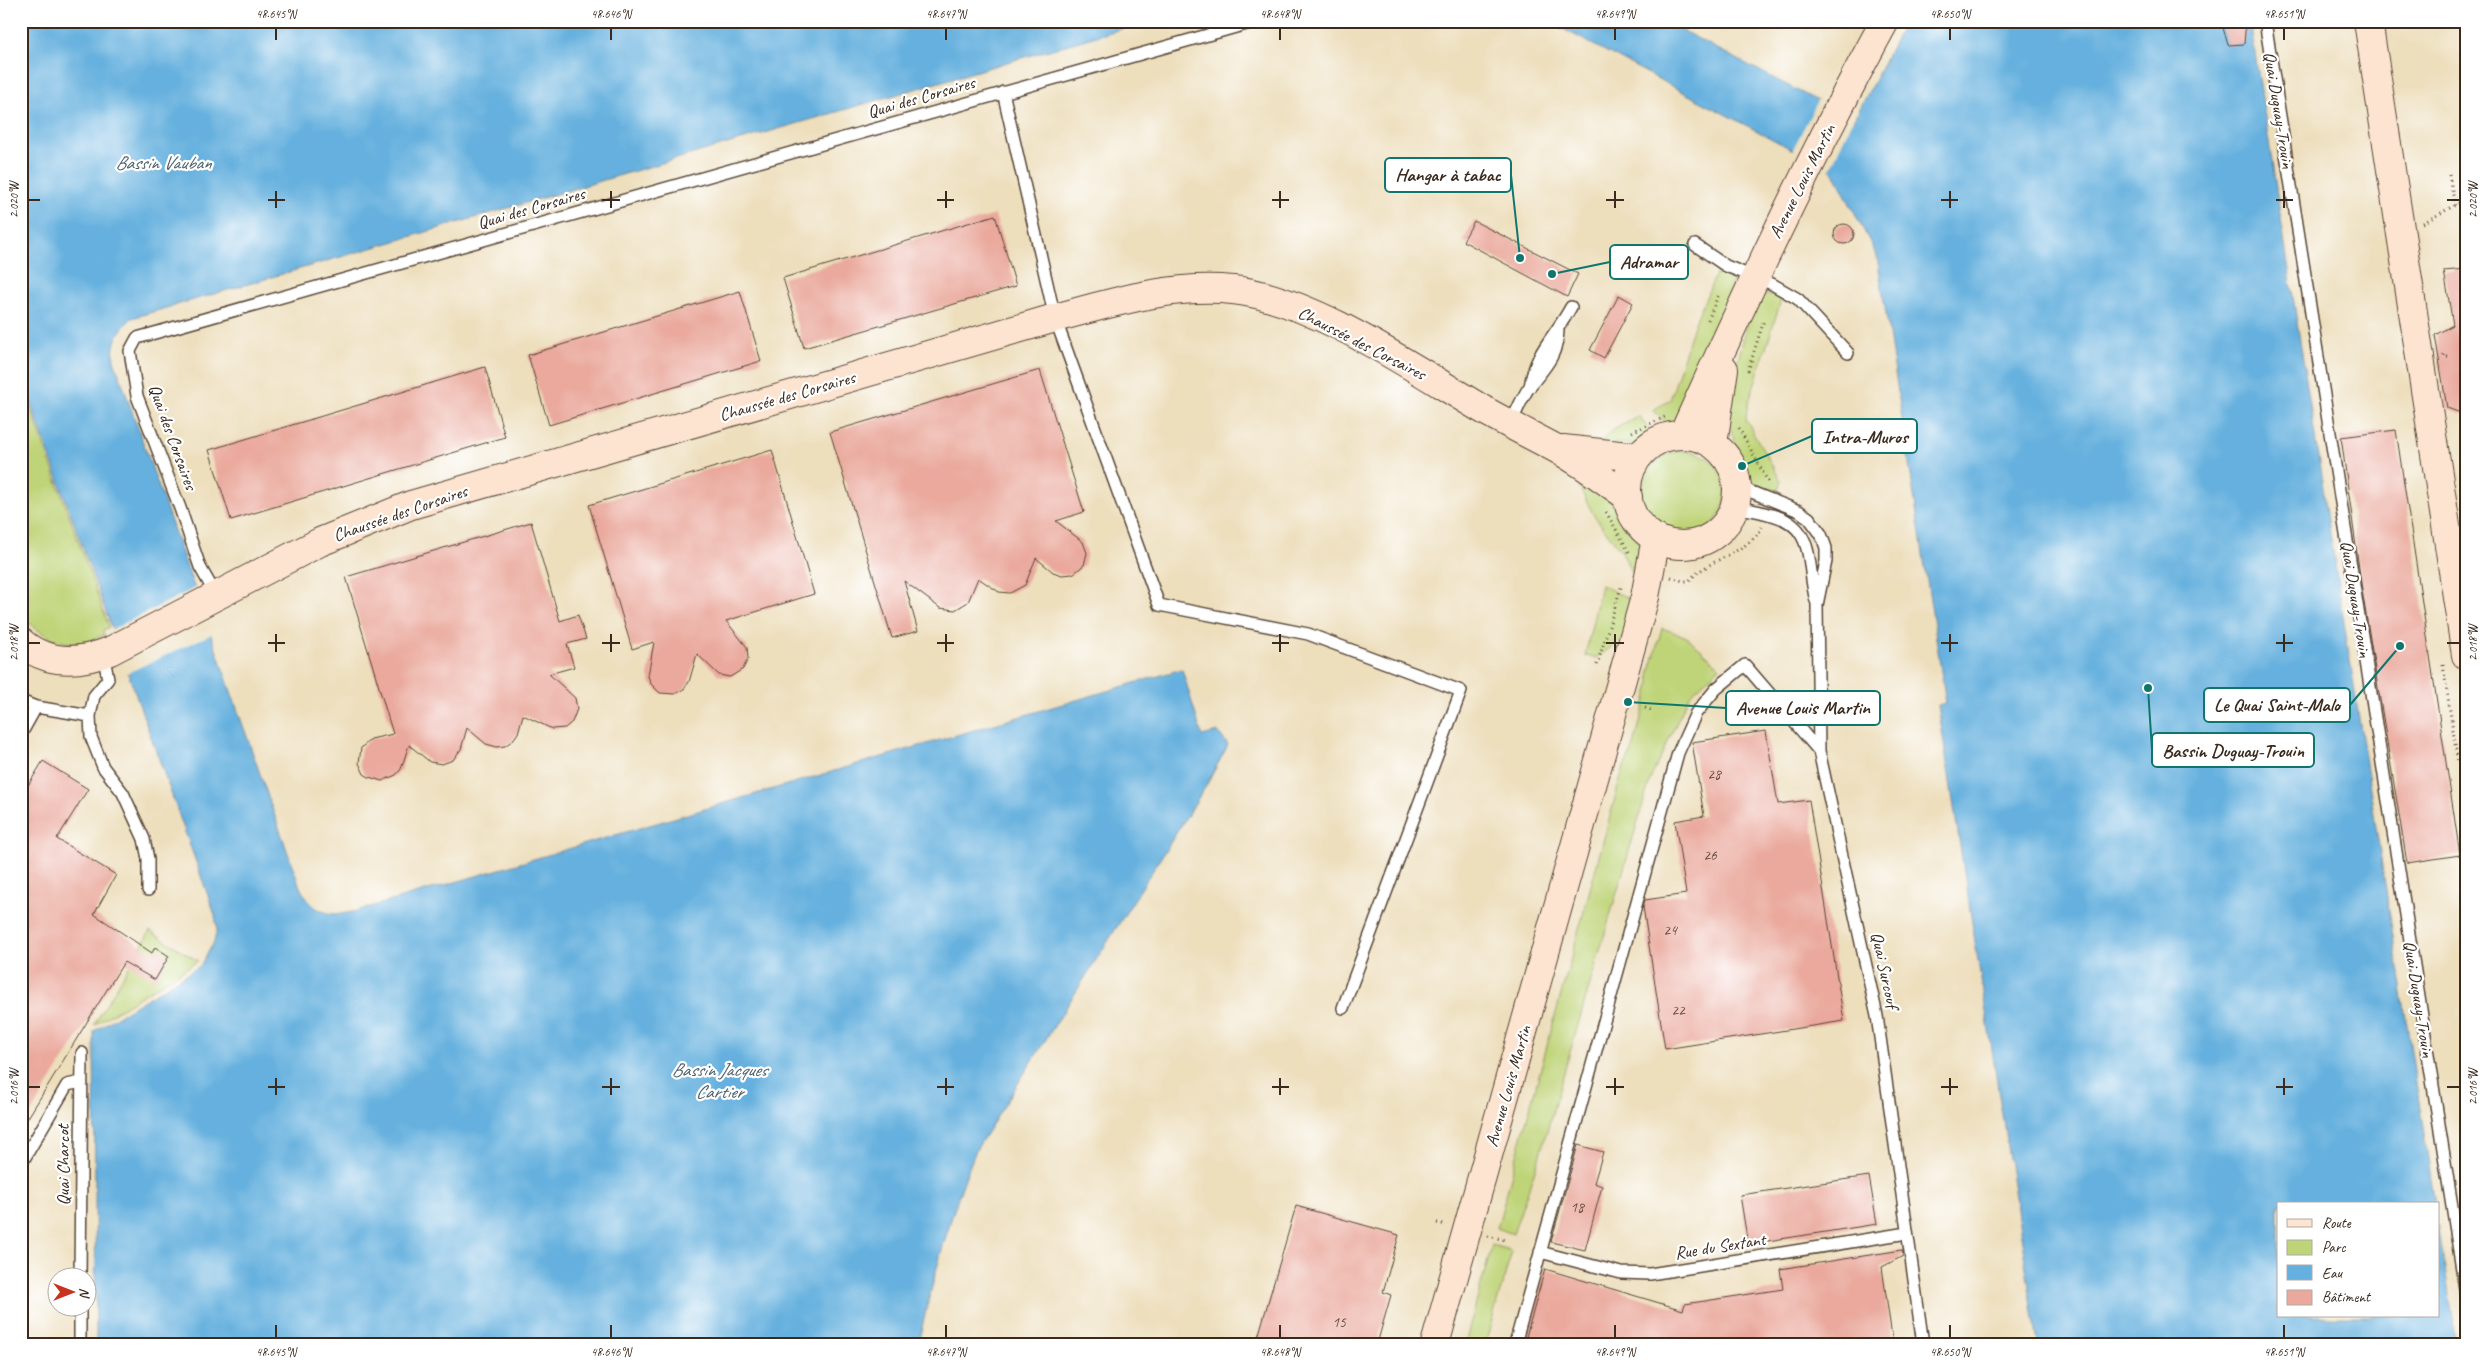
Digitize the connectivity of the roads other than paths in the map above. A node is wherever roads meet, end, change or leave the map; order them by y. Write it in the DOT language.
graph roads {
  1 [pos="1257,21"];
  2 [pos="1885,21"];
  3 [pos="2265,21"];
  4 [pos="2368,21"];
  5 [pos="1003,92"];
  6 [pos="1695,246"];
  7 [pos="1754,277"];
  8 [pos="1571,307"];
  9 [pos="1055,318"];
  10 [pos="1726,344"];
  11 [pos="1848,353"];
  12 [pos="1510,425"];
  13 [pos="1683,435"];
  14 [pos="1713,444"];
  15 [pos="1556,449"];
  16 [pos="1638,457"];
  17 [pos="1735,472"];
  18 [pos="1628,497"];
  19 [pos="1734,509"];
  20 [pos="1656,538"];
  21 [pos="216,595"];
  22 [pos="1817,605"];
  23 [pos="21,642"];
  24 [pos="106,652"];
  25 [pos="2466,655"];
  26 [pos="21,701"];
  27 [pos="36,707"];
  28 [pos="90,716"];
  29 [pos="21,734"];
  30 [pos="1819,751"];
  31 [pos="148,890"];
  32 [pos="1343,1008"];
  33 [pos="82,1053"];
  34 [pos="81,1082"];
  35 [pos="21,1164"];
  36 [pos="1908,1233"];
  37 [pos="1540,1252"];
  38 [pos="80,1268"];
  39 [pos="2466,1296"];
  40 [pos="80,1318"];
  41 [pos="80,1344"];
  42 [pos="1435,1344"];
  43 [pos="1515,1344"];
  44 [pos="1923,1344"];
  1 -- 5 [label="lane, Quai des Corsaires"];
  2 -- 7 [label="street, Avenue Louis Martin"];
  3 -- 39 [label="lane, Quai Duguay-Trouin"];
  4 -- 25 [label="street"];
  5 -- 9 [label="lane"];
  5 -- 21 [label="lane, Quai des Corsaires"];
  6 -- 7 [label="lane"];
  7 -- 10 [label="street, Avenue Louis Martin"];
  7 -- 11 [label="lane"];
  8 -- 12 [label="lane"];
  9 -- 12 [label="street, Chaussée des Corsaires"];
  9 -- 21 [label="street, Chaussée des Corsaires"];
  9 -- 32 [label="lane"];
  10 -- 13 [label="street, Avenue Louis Martin"];
  10 -- 14 [label="street, Avenue Louis Martin"];
  12 -- 15 [label="street, Chaussée des Corsaires"];
  13 -- 14 [label="street"];
  13 -- 16 [label="street"];
  14 -- 17 [label="street"];
  15 -- 16 [label="street, Chaussée des Corsaires"];
  15 -- 18 [label="street, Chaussée des Corsaires"];
  16 -- 18 [label="street"];
  17 -- 19 [label="street"];
  17 -- 22 [label="lane"];
  18 -- 20 [label="street"];
  19 -- 20 [label="street"];
  19 -- 22 [label="lane"];
  20 -- 42 [label="street, Avenue Louis Martin"];
  21 -- 24 [label="street, Chaussée des Corsaires"];
  22 -- 30 [label="lane, Quai Surcouf"];
  23 -- 24 [label="street, Chaussée des Corsaires"];
  24 -- 28 [label="lane"];
  26 -- 27 [label="lane"];
  27 -- 28 [label="lane"];
  27 -- 29 [label="lane"];
  28 -- 31 [label="lane"];
  30 -- 36 [label="lane, Quai Surcouf"];
  30 -- 37 [label="lane"];
  33 -- 34 [label="lane, Quai Charcot"];
  34 -- 35 [label="lane"];
  34 -- 38 [label="lane, Quai Charcot"];
  36 -- 37 [label="lane, Rue du Sextant"];
  36 -- 44 [label="lane, Quai Surcouf"];
  37 -- 43 [label="lane"];
  40 -- 41 [label="lane"];
}
